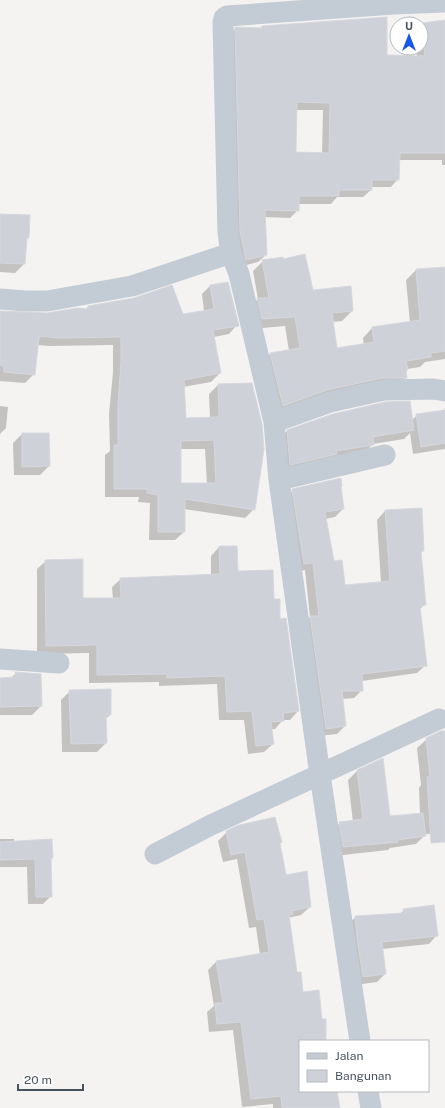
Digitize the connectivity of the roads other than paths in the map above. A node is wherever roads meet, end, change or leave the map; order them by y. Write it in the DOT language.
graph roads {
  1 [pos="445,2"];
  2 [pos="231,252"];
  3 [pos="0,299"];
  4 [pos="445,390"];
  5 [pos="274,422"];
  6 [pos="385,455"];
  7 [pos="280,480"];
  8 [pos="0,659"];
  9 [pos="59,663"];
  10 [pos="439,719"];
  11 [pos="320,775"];
  12 [pos="155,854"];
  13 [pos="360,1040"];
  14 [pos="368,1092"];
  15 [pos="371,1108"];
  1 -- 2 [label="street"];
  2 -- 3 [label="street"];
  2 -- 5 [label="street"];
  4 -- 5 [label="street"];
  5 -- 7 [label="street"];
  6 -- 7 [label="street"];
  7 -- 11 [label="street"];
  8 -- 9 [label="street"];
  10 -- 11 [label="street"];
  11 -- 12 [label="street"];
  11 -- 13 [label="street"];
  14 -- 15 [label="street"];
}
